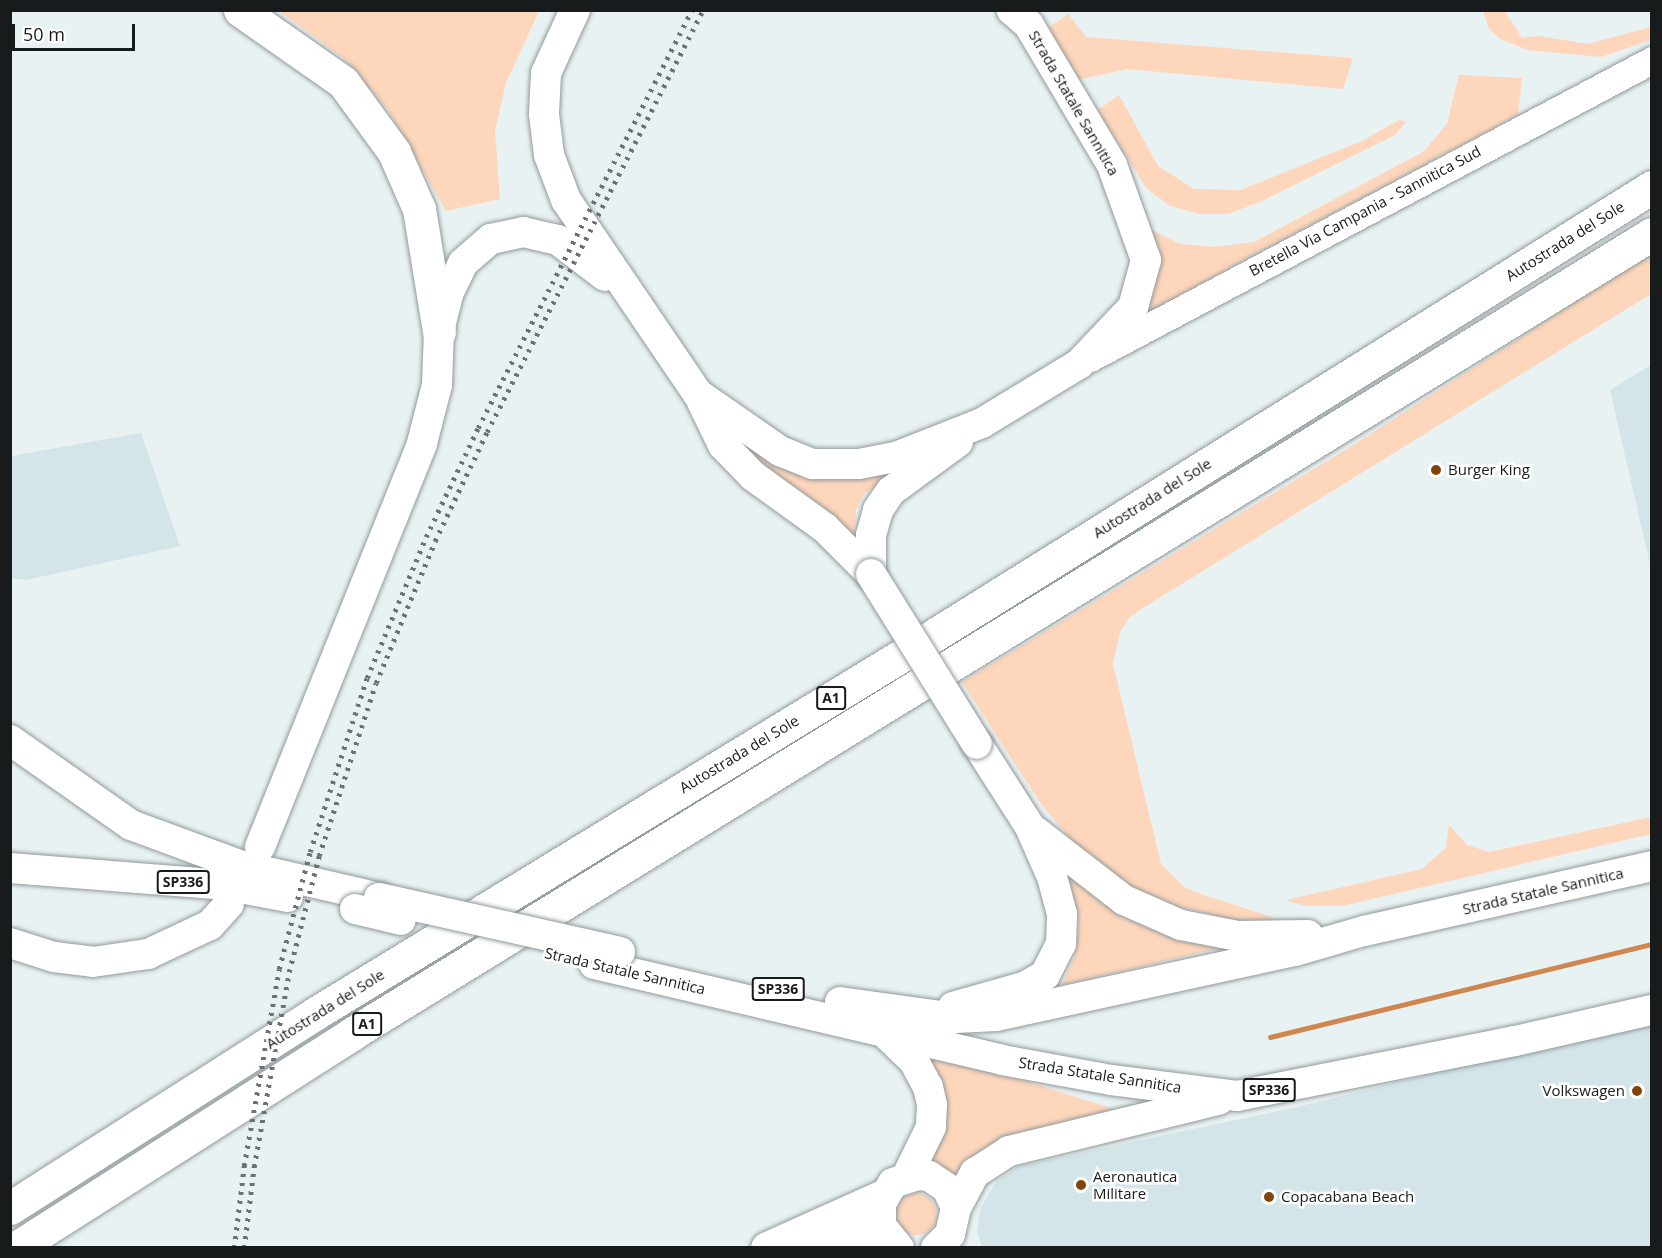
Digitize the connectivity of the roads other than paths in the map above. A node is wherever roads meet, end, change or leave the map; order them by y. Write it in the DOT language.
graph roads {
  1 [pos="240,10"];
  2 [pos="575,10"];
  3 [pos="1021,15"];
  4 [pos="1652,60"];
  5 [pos="1652,187"];
  6 [pos="1652,234"];
  7 [pos="645,317"];
  8 [pos="440,331"];
  9 [pos="1079,364"];
  10 [pos="698,394"];
  11 [pos="982,423"];
  12 [pos="871,574"];
  13 [pos="10,740"];
  14 [pos="1030,827"];
  15 [pos="260,847"];
  16 [pos="1652,866"];
  17 [pos="10,868"];
  18 [pos="367,903"];
  19 [pos="229,904"];
  20 [pos="1364,931"];
  21 [pos="10,943"];
  22 [pos="607,958"];
  23 [pos="1652,1010"];
  24 [pos="937,1014"];
  25 [pos="885,1033"];
  26 [pos="1237,1096"];
  27 [pos="895,1186"];
  28 [pos="10,1208"];
  29 [pos="956,1208"];
  30 [pos="806,1233"];
  31 [pos="894,1244"];
  32 [pos="16,1248"];
  33 [pos="767,1248"];
  34 [pos="936,1248"];
  1 -- 8 [label="highway"];
  2 -- 7 [label="main road, Strada Statale Sannitica"];
  3 -- 9 [label="main road, Strada Statale Sannitica"];
  4 -- 9 [label="street, Bretella Via Campania - Sannitica Sud"];
  5 -- 28 [label="highway, Autostrada del Sole / A1"];
  6 -- 32 [label="highway, A1"];
  7 -- 8 [label="main road"];
  7 -- 10 [label="main road, Strada Statale Sannitica"];
  8 -- 15 [label="main road"];
  9 -- 11 [label="main road, Strada Statale Sannitica"];
  10 -- 11 [label="main road, Strada Statale Sannitica"];
  10 -- 12 [label="main road"];
  11 -- 12 [label="main road, Strada Statale Sannitica"];
  12 -- 14 [label="main road, Strada Statale Sannitica / SP336, bridge"];
  13 -- 18 [label="main road"];
  14 -- 20 [label="main road, Strada Statale Sannitica / SP336"];
  14 -- 24 [label="main road, Strada Statale Sannitica / SP336"];
  16 -- 20 [label="main road, Strada Statale Sannitica / SP336"];
  17 -- 18 [label="main road, Strada Statale Sannitica / SP336"];
  18 -- 22 [label="main road, Strada Statale Sannitica / SP336, bridge"];
  19 -- 21 [label="main road"];
  20 -- 24 [label="main road, Strada Statale Sannitica / SP336"];
  22 -- 24 [label="main road, Strada Statale Sannitica / SP336"];
  22 -- 25 [label="main road, Strada Statale Sannitica / SP336"];
  23 -- 26 [label="main road, Strada Statale Sannitica / SP336"];
  25 -- 26 [label="main road, Strada Statale Sannitica / SP336"];
  25 -- 27 [label="main road"];
  26 -- 29 [label="main road, Strada Statale Sannitica"];
  27 -- 29 [label="main road"];
  27 -- 30 [label="highway"];
  27 -- 31 [label="main road"];
  29 -- 34 [label="main road, Strada Statale Sannitica"];
  30 -- 31 [label="highway"];
  30 -- 33 [label="highway"];
}
